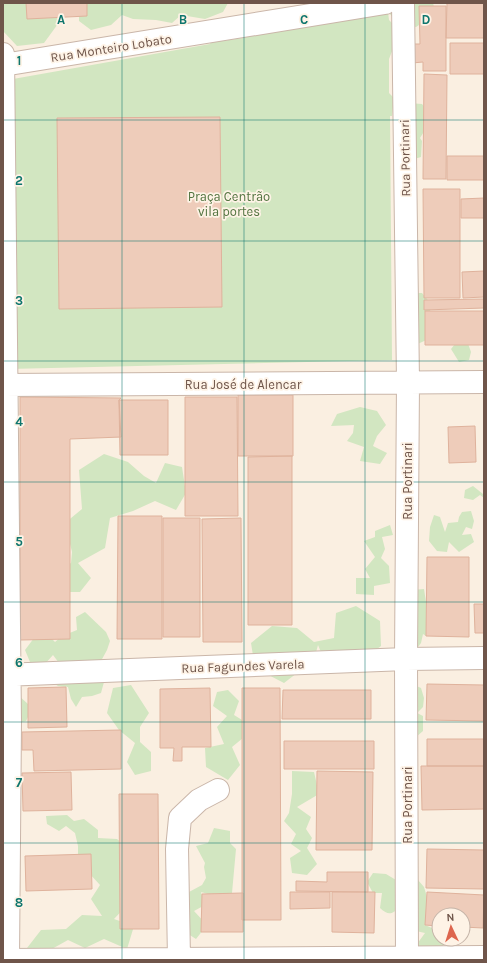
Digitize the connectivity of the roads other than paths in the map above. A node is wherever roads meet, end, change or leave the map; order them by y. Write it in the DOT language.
graph roads {
  1 [pos="385,3"];
  2 [pos="403,3"];
  3 [pos="3,61"];
  4 [pos="408,382"];
  5 [pos="484,382"];
  6 [pos="5,385"];
  7 [pos="484,658"];
  8 [pos="406,659"];
  9 [pos="6,675"];
  10 [pos="218,790"];
  11 [pos="484,957"];
  12 [pos="179,959"];
  13 [pos="407,959"];
  14 [pos="3,960"];
  15 [pos="8,960"];
  1 -- 3 [label="street, Rua Monteiro Lobato"];
  2 -- 4 [label="street, Rua Portinari"];
  3 -- 6 [label="street"];
  4 -- 5 [label="street, Rua José de Alencar"];
  4 -- 6 [label="street, Rua José de Alencar"];
  4 -- 8 [label="street, Rua Portinari"];
  6 -- 9 [label="street"];
  7 -- 8 [label="street, Rua Fagundes Varela"];
  8 -- 9 [label="street, Rua Fagundes Varela"];
  8 -- 13 [label="street, Rua Portinari"];
  9 -- 15 [label="street"];
  10 -- 12 [label="street"];
  11 -- 13 [label="street"];
  12 -- 13 [label="street"];
  12 -- 15 [label="street"];
  14 -- 15 [label="street"];
}
